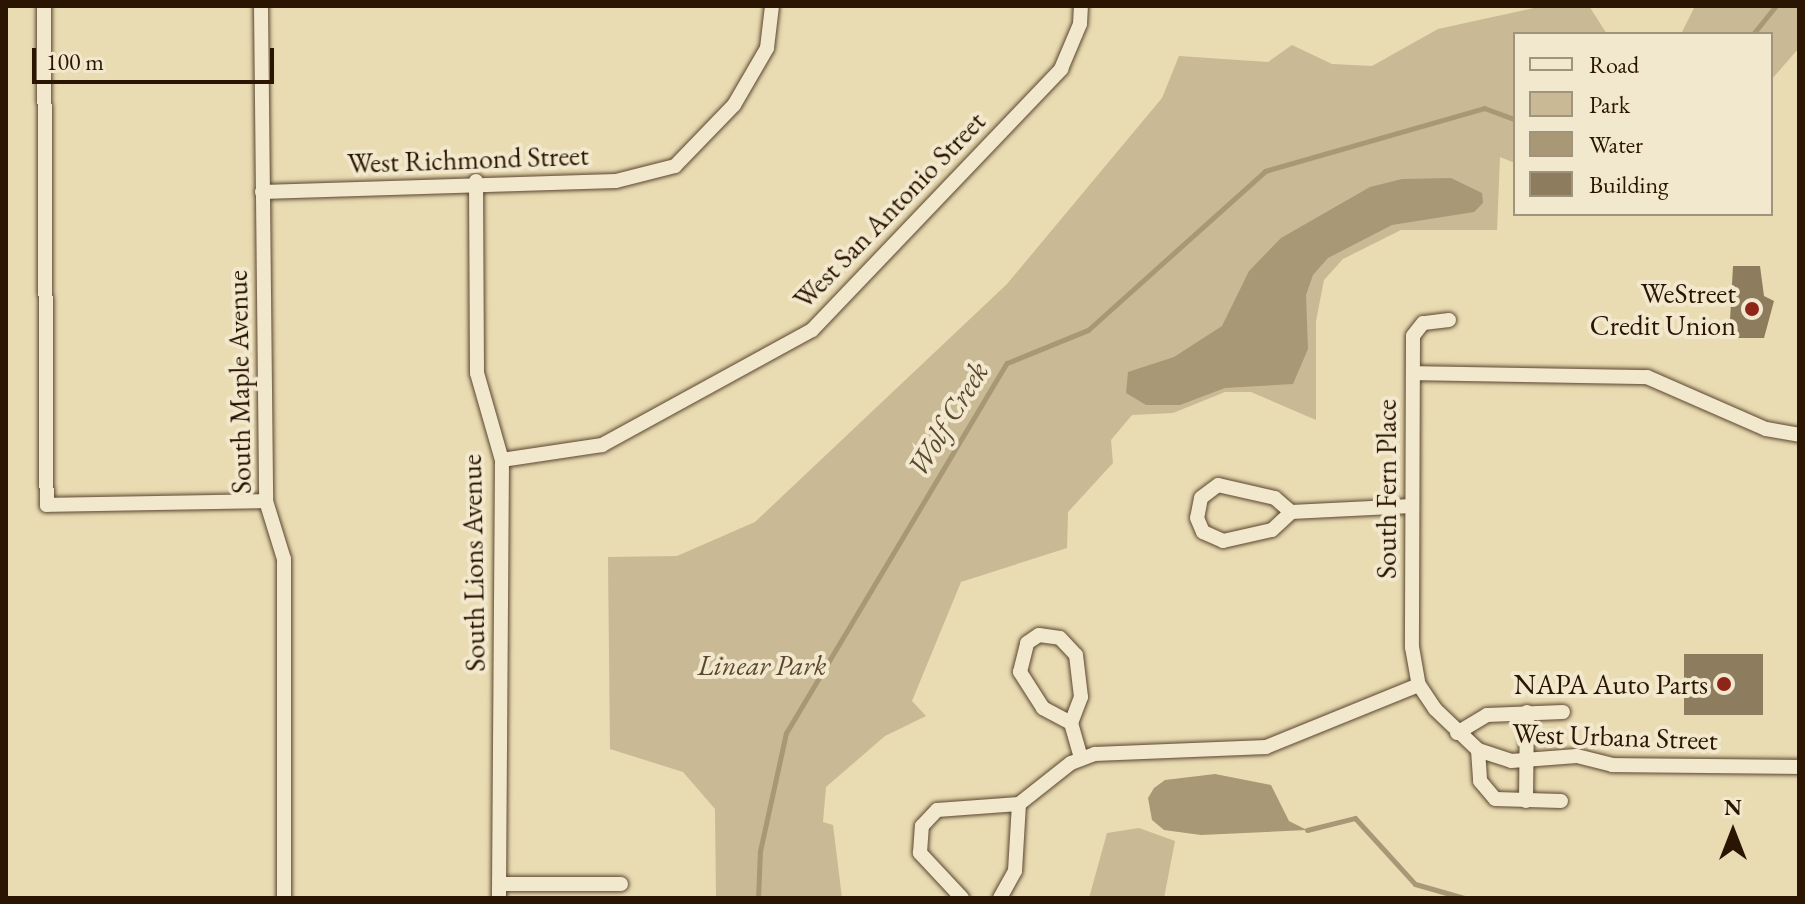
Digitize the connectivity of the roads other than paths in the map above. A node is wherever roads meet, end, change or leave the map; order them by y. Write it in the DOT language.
graph roads {
  1 [pos="44,6"];
  2 [pos="261,6"];
  3 [pos="772,6"];
  4 [pos="1081,6"];
  5 [pos="476,181"];
  6 [pos="262,192"];
  7 [pos="1449,320"];
  8 [pos="1413,373"];
  9 [pos="1799,435"];
  10 [pos="502,460"];
  11 [pos="266,501"];
  12 [pos="1412,506"];
  13 [pos="1291,512"];
  14 [pos="1419,685"];
  15 [pos="1527,712"];
  16 [pos="1563,712"];
  17 [pos="1071,723"];
  18 [pos="1457,733"];
  19 [pos="1478,750"];
  20 [pos="1081,758"];
  21 [pos="1525,762"];
  22 [pos="1799,767"];
  23 [pos="1526,801"];
  24 [pos="1561,801"];
  25 [pos="1019,804"];
  26 [pos="621,884"];
  27 [pos="501,891"];
  28 [pos="284,898"];
  29 [pos="962,898"];
  30 [pos="1000,898"];
  1 -- 11 [label="street"];
  2 -- 6 [label="street, South Maple Avenue"];
  3 -- 5 [label="street, West Richmond Street"];
  4 -- 10 [label="street, West San Antonio Street"];
  5 -- 6 [label="street, West Richmond Street"];
  5 -- 10 [label="street, South Lions Avenue"];
  6 -- 11 [label="street, South Maple Avenue"];
  7 -- 8 [label="street, South Fern Place"];
  8 -- 9 [label="street"];
  8 -- 12 [label="street, South Fern Place"];
  10 -- 27 [label="street, South Lions Avenue"];
  11 -- 28 [label="street, South Maple Avenue"];
  12 -- 13 [label="street"];
  12 -- 14 [label="street, South Fern Place"];
  13 -- 13 [label="street"];
  14 -- 18 [label="street, West Urbana Street"];
  14 -- 20 [label="street"];
  15 -- 16 [label="street, West Urbana Street"];
  15 -- 18 [label="street, West Urbana Street"];
  15 -- 21 [label="street"];
  17 -- 17 [label="street"];
  17 -- 20 [label="street"];
  18 -- 19 [label="street, West Urbana Street"];
  19 -- 21 [label="street, West Urbana Street"];
  19 -- 23 [label="street, West Urbana Street"];
  20 -- 25 [label="street"];
  21 -- 22 [label="street, West Urbana Street"];
  21 -- 23 [label="street"];
  23 -- 24 [label="street, West Urbana Street"];
  25 -- 29 [label="street"];
  25 -- 30 [label="street"];
  26 -- 27 [label="street"];
}
